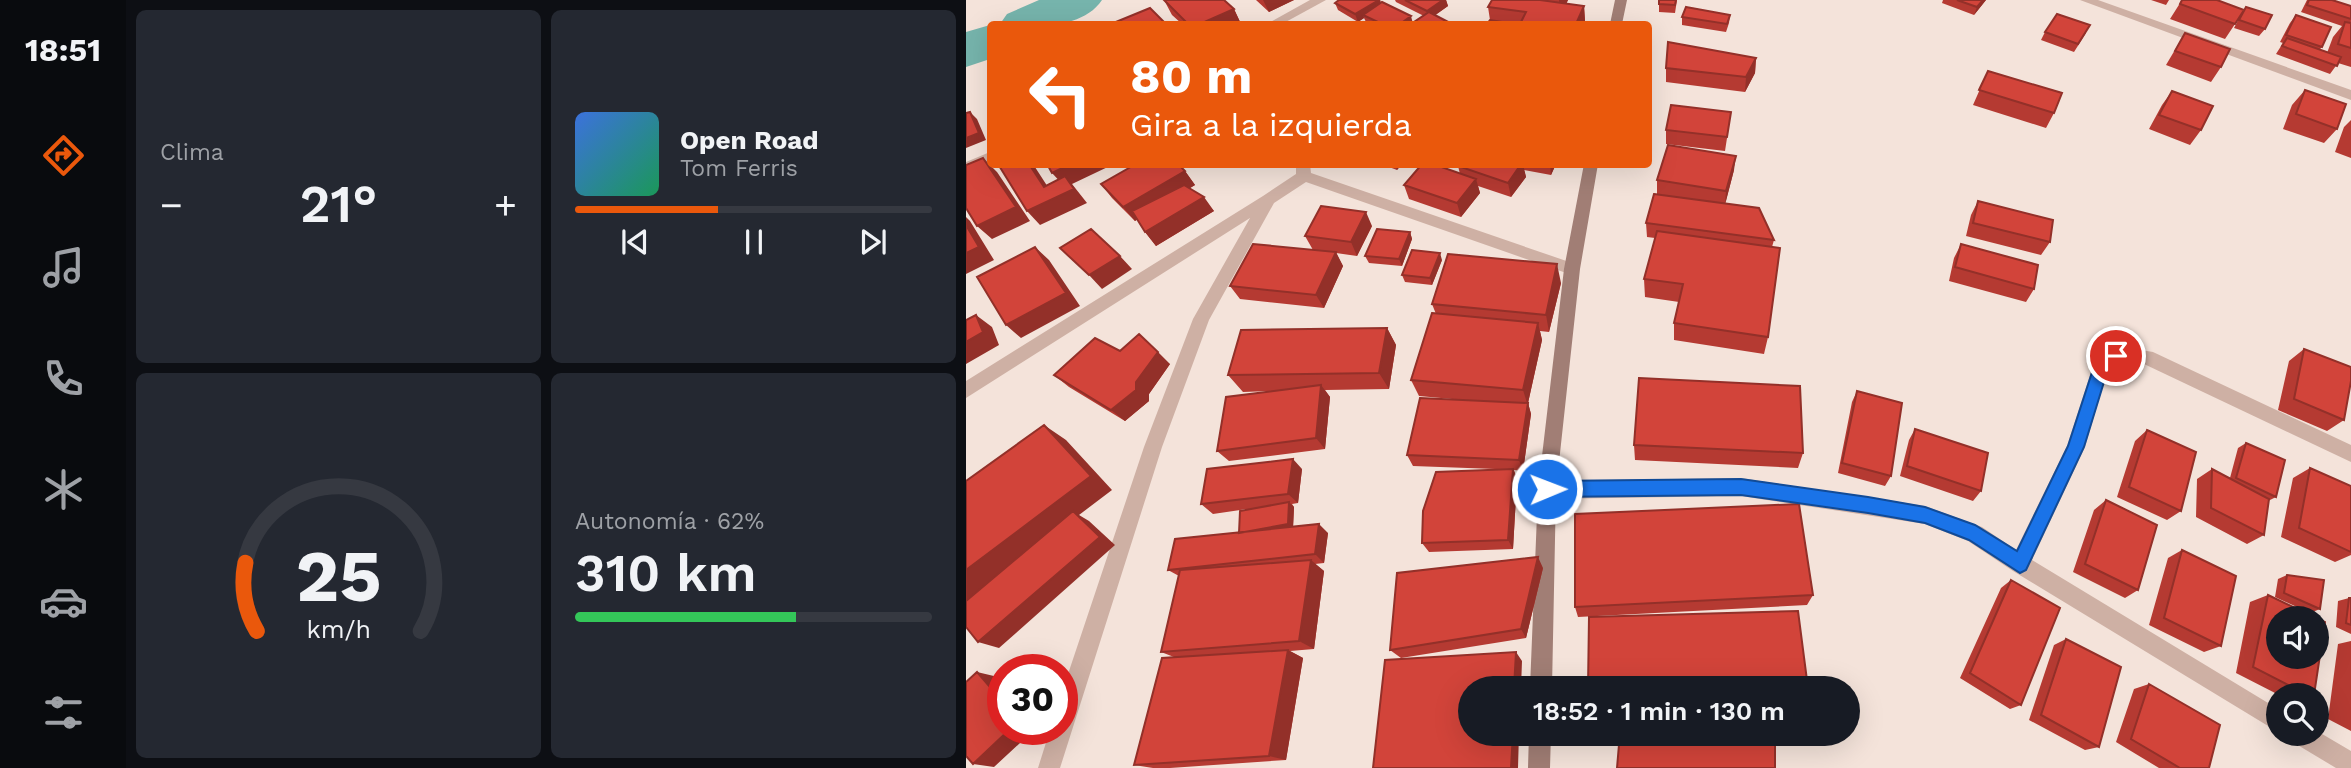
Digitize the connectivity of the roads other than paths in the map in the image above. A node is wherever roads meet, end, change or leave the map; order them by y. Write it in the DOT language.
graph roads {
  1 [pos="1320,0"];
  2 [pos="1621,0"];
  3 [pos="2086,0"];
  4 [pos="1302,10"];
  5 [pos="1279,21"];
  6 [pos="1301,21"];
  7 [pos="1617,21"];
  8 [pos="2351,95"];
  9 [pos="987,158"];
  10 [pos="966,168"];
  11 [pos="1590,168"];
  12 [pos="1304,170"];
  13 [pos="1269,199"];
  14 [pos="1572,269"];
  15 [pos="966,390"];
  16 [pos="2351,454"];
  17 [pos="1547,489"];
  18 [pos="2020,564"];
  19 [pos="1541,676"];
  20 [pos="1078,679"];
  21 [pos="2266,714"];
  22 [pos="1056,745"];
  23 [pos="1540,746"];
  24 [pos="2321,746"];
  25 [pos="2351,764"];
  26 [pos="1049,768"];
  27 [pos="1539,768"];
  1 -- 4 [label="street"];
  2 -- 7 [label="street"];
  3 -- 8 [label="street"];
  4 -- 5 [label="street"];
  4 -- 6 [label="street"];
  9 -- 10 [label="street"];
  11 -- 14 [label="street"];
  12 -- 13 [label="street"];
  12 -- 14 [label="street"];
  13 -- 15 [label="street"];
  13 -- 20 [label="street"];
  14 -- 17 [label="street"];
  16 -- 18 [label="street"];
  17 -- 18 [label="street"];
  17 -- 19 [label="street"];
  18 -- 21 [label="street"];
  22 -- 26 [label="street"];
  23 -- 27 [label="street"];
  24 -- 25 [label="street"];
}
